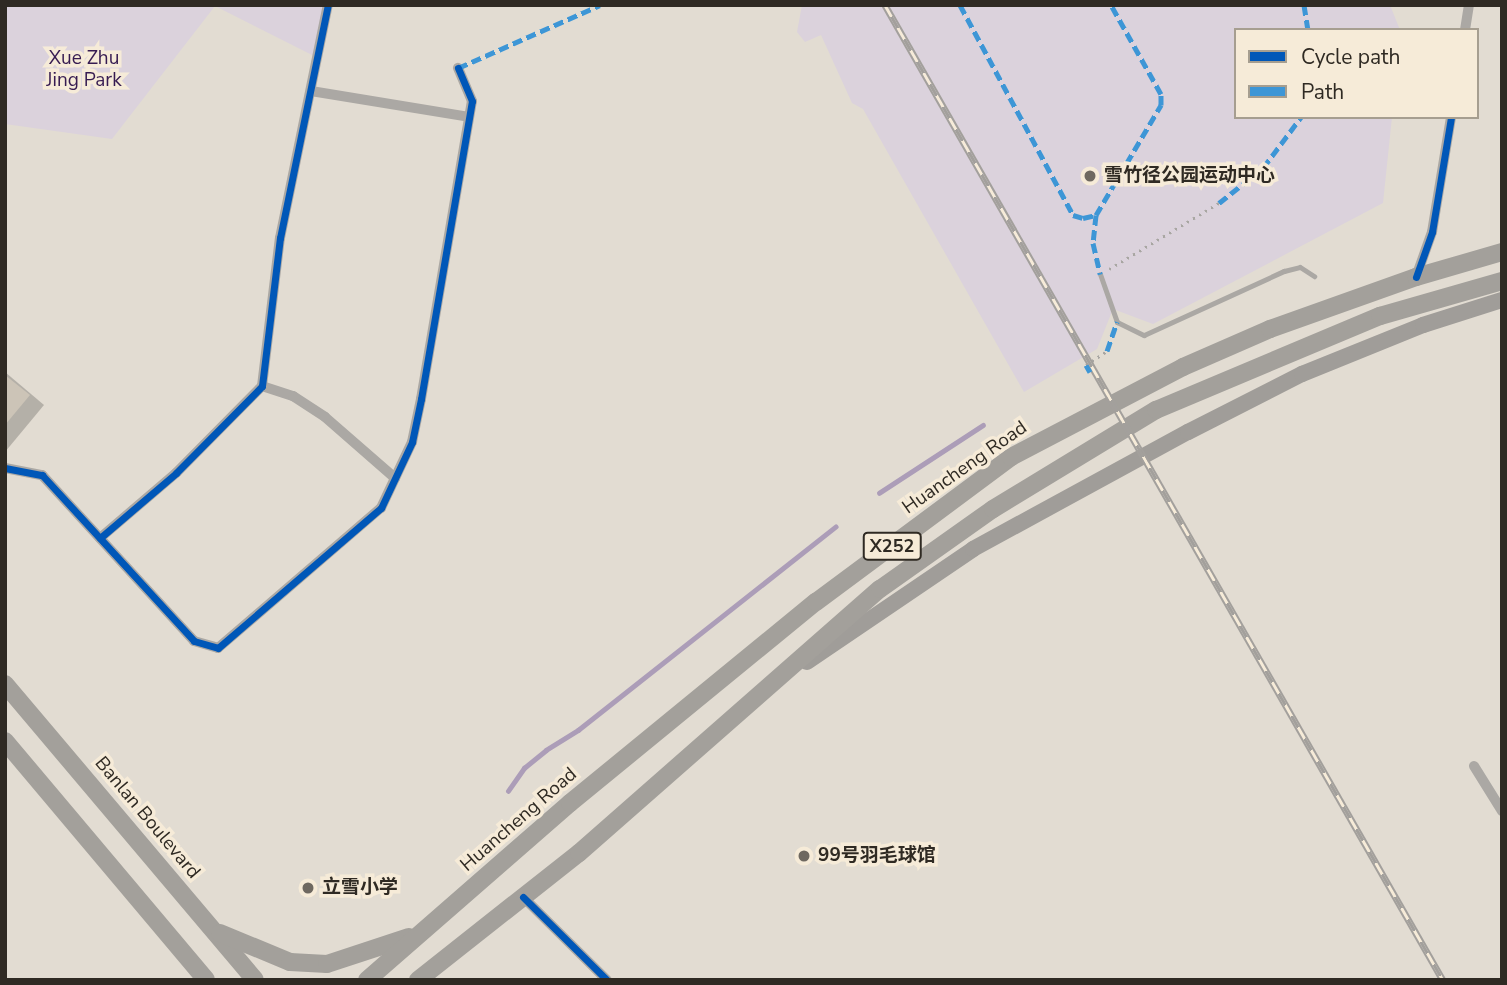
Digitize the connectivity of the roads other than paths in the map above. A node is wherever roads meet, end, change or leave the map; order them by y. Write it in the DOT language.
graph roads {
  1 [pos="328,5"];
  2 [pos="1469,5"];
  3 [pos="1465,28"];
  4 [pos="458,68"];
  5 [pos="310,91"];
  6 [pos="469,117"];
  7 [pos="1451,119"];
  8 [pos="1502,252"];
  9 [pos="1100,274"];
  10 [pos="1314,276"];
  11 [pos="1416,277"];
  12 [pos="1502,281"];
  13 [pos="1502,300"];
  14 [pos="262,386"];
  15 [pos="5,468"];
  16 [pos="395,478"];
  17 [pos="100,538"];
  18 [pos="5,684"];
  19 [pos="753,699"];
  20 [pos="5,741"];
  21 [pos="1474,766"];
  22 [pos="1502,811"];
  23 [pos="523,897"];
  24 [pos="216,931"];
  25 [pos="422,933"];
  26 [pos="195,972"];
  27 [pos="432,972"];
  28 [pos="206,980"];
  29 [pos="255,980"];
  30 [pos="366,980"];
  31 [pos="418,980"];
  32 [pos="607,980"];
  1 -- 5 [label="street"];
  2 -- 3 [label="street"];
  4 -- 6 [label="street"];
  5 -- 6 [label="street"];
  5 -- 14 [label="street"];
  6 -- 16 [label="street"];
  7 -- 11 [label="street"];
  8 -- 11 [label="main road, Huancheng Road / X252"];
  9 -- 10 [label="lane"];
  11 -- 25 [label="main road, Huancheng Road / X252"];
  12 -- 19 [label="main road, X252"];
  13 -- 19 [label="main road"];
  14 -- 16 [label="street"];
  14 -- 17 [label="street"];
  15 -- 17 [label="street"];
  16 -- 17 [label="street"];
  18 -- 24 [label="main road, Banlan Boulevard"];
  19 -- 23 [label="main road, X252"];
  20 -- 26 [label="main road"];
  21 -- 22 [label="street"];
  23 -- 27 [label="main road, X252"];
  23 -- 32 [label="street"];
  24 -- 25 [label="main road"];
  24 -- 29 [label="main road, Banlan Boulevard"];
  25 -- 30 [label="main road, Huancheng Road / X252"];
  26 -- 28 [label="main road"];
  27 -- 31 [label="main road, X252"];
}
